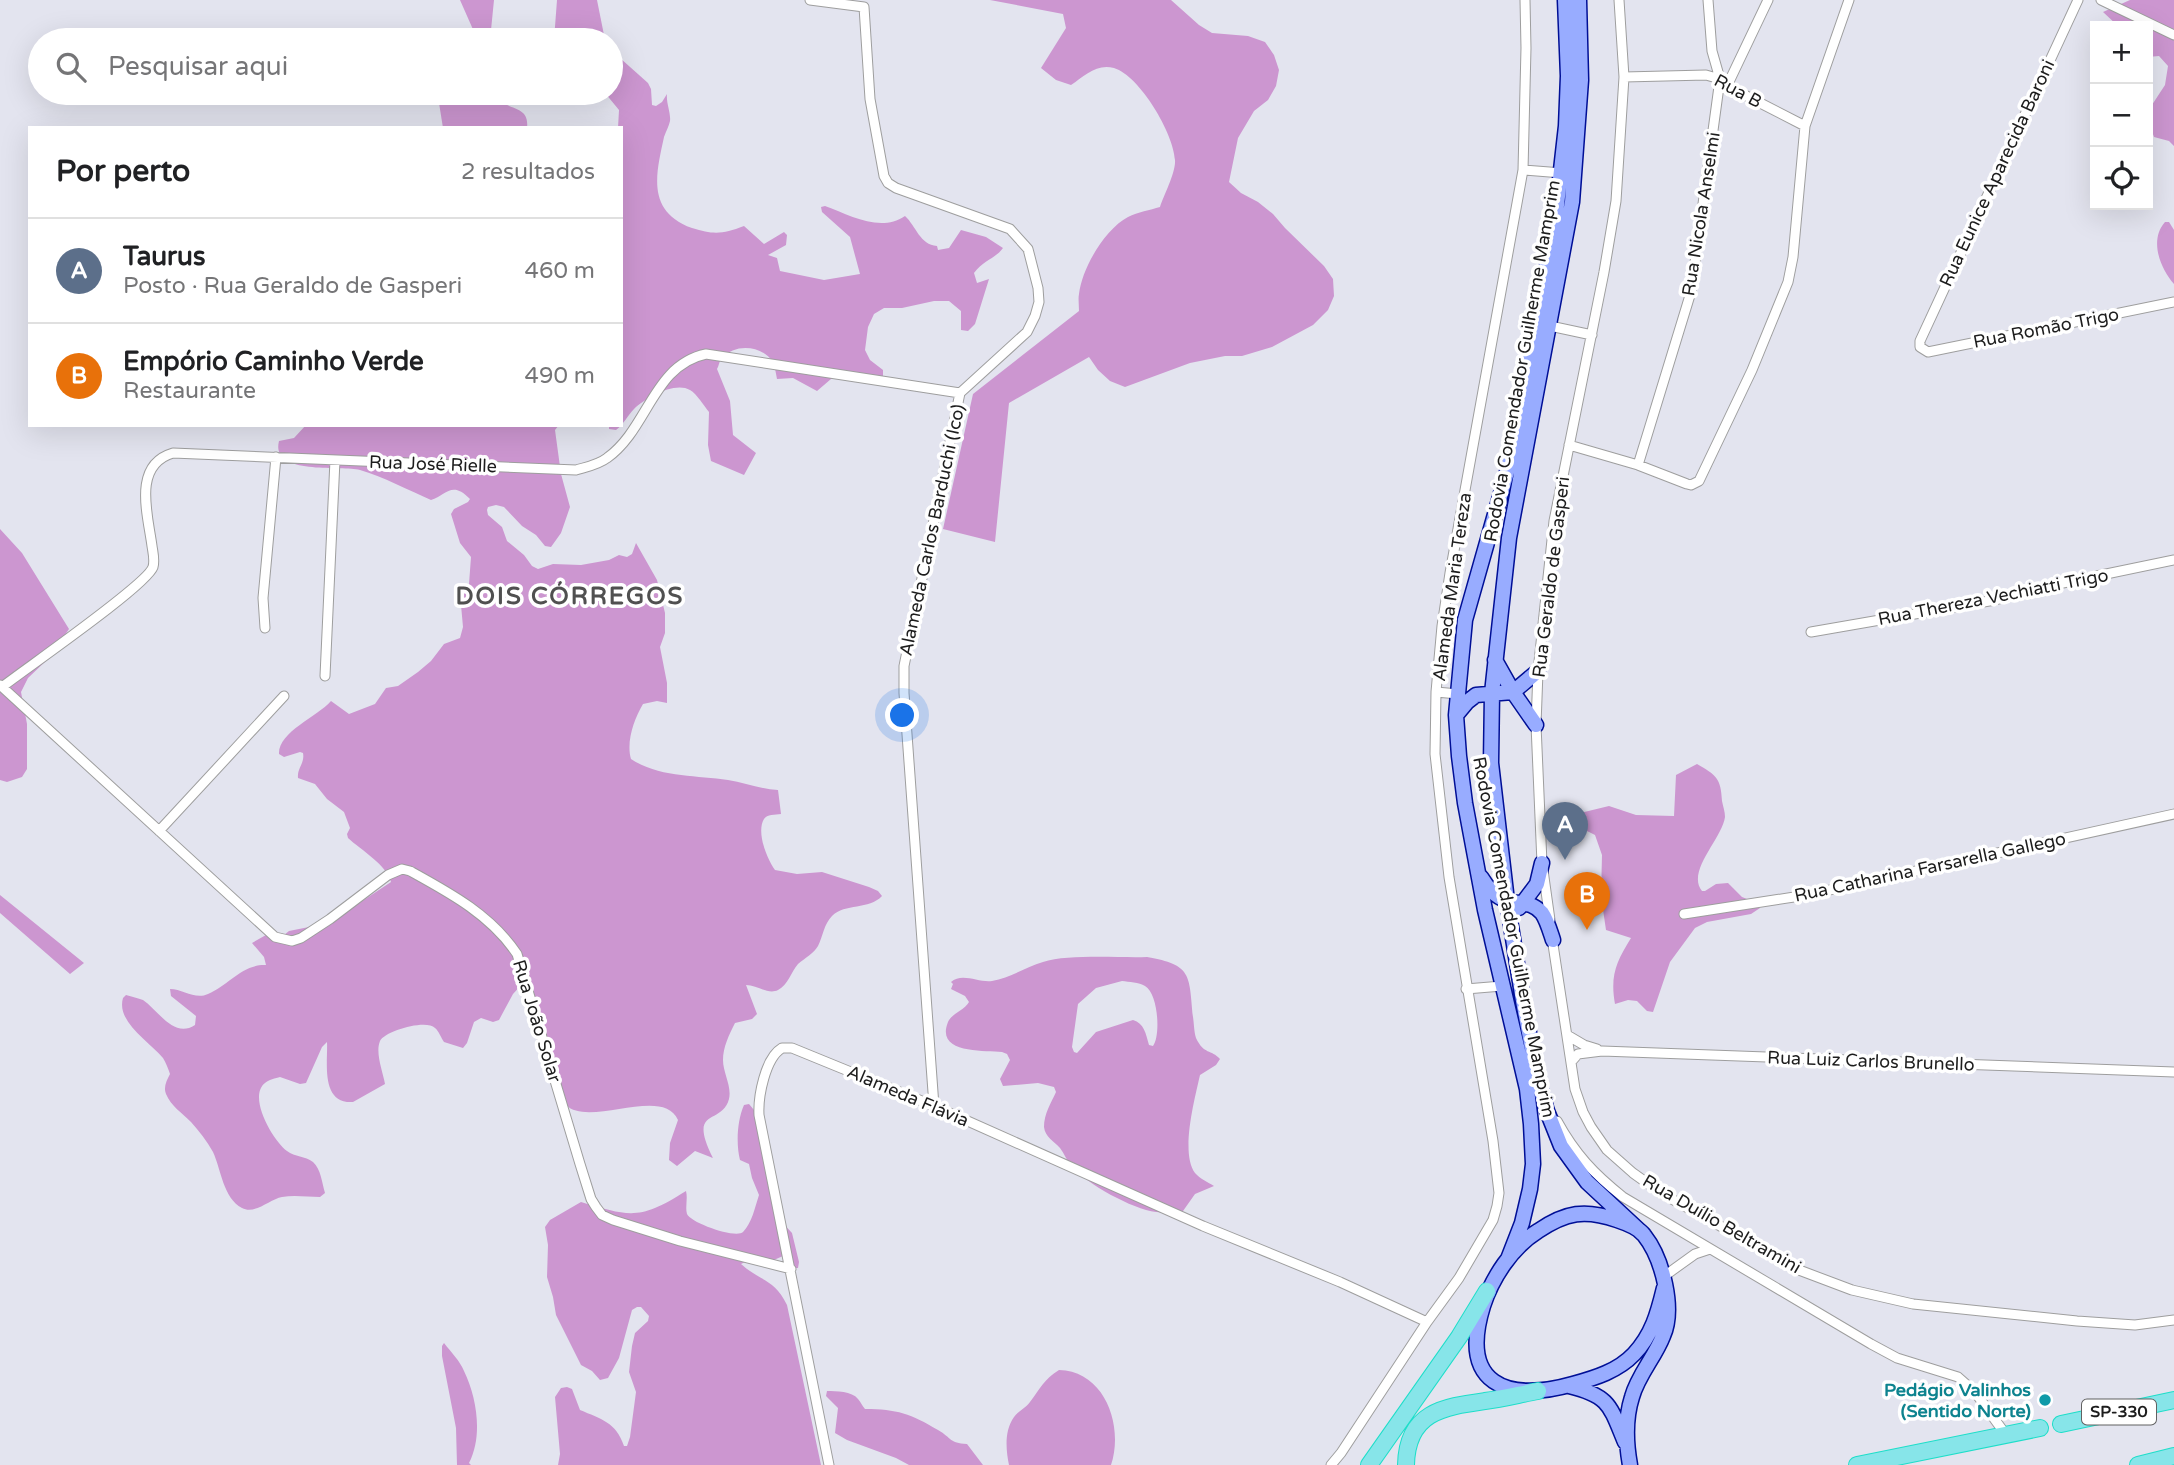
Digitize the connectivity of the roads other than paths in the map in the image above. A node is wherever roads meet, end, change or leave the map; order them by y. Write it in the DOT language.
graph roads {
  1 [pos="810,0"];
  2 [pos="1525,0"];
  3 [pos="1565,0"];
  4 [pos="1579,0"];
  5 [pos="1619,0"];
  6 [pos="1708,0"];
  7 [pos="1768,0"];
  8 [pos="1849,0"];
  9 [pos="2078,0"];
  10 [pos="2101,0"];
  11 [pos="868,3"];
  12 [pos="2174,35"];
  13 [pos="1625,77"];
  14 [pos="1724,83"];
  15 [pos="1805,125"];
  16 [pos="1523,170"];
  17 [pos="1562,173"];
  18 [pos="2174,302"];
  19 [pos="1550,326"];
  20 [pos="1592,335"];
  21 [pos="1920,347"];
  22 [pos="960,393"];
  23 [pos="1569,445"];
  24 [pos="276,457"];
  25 [pos="335,460"];
  26 [pos="1638,465"];
  27 [pos="2174,560"];
  28 [pos="265,628"];
  29 [pos="1811,632"];
  30 [pos="1496,660"];
  31 [pos="1538,671"];
  32 [pos="325,676"];
  33 [pos="1,686"];
  34 [pos="1436,692"];
  35 [pos="1513,692"];
  36 [pos="1492,693"];
  37 [pos="1458,694"];
  38 [pos="284,696"];
  39 [pos="1456,715"];
  40 [pos="1536,725"];
  41 [pos="2174,814"];
  42 [pos="159,831"];
  43 [pos="1542,863"];
  44 [pos="1480,876"];
  45 [pos="1507,901"];
  46 [pos="1523,902"];
  47 [pos="1684,914"];
  48 [pos="1511,922"];
  49 [pos="1553,940"];
  50 [pos="1502,986"];
  51 [pos="1466,989"];
  52 [pos="1567,1035"];
  53 [pos="1602,1051"];
  54 [pos="1571,1062"];
  55 [pos="2174,1072"];
  56 [pos="934,1106"];
  57 [pos="1547,1111"];
  58 [pos="1643,1234"];
  59 [pos="1710,1249"];
  60 [pos="1508,1259"];
  61 [pos="791,1269"];
  62 [pos="1663,1282"];
  63 [pos="1487,1291"];
  64 [pos="2174,1320"];
  65 [pos="1427,1322"];
  66 [pos="1567,1386"];
  67 [pos="1538,1391"];
  68 [pos="2174,1401"];
  69 [pos="2062,1423"];
  70 [pos="2040,1428"];
  71 [pos="2006,1435"];
  72 [pos="2174,1455"];
  73 [pos="1629,1457"];
  74 [pos="829,1465"];
  75 [pos="1331,1465"];
  76 [pos="1369,1465"];
  77 [pos="1406,1465"];
  78 [pos="1857,1465"];
  79 [pos="2138,1465"];
  1 -- 11 [label="street"];
  2 -- 16 [label="street, Alameda Maria Tereza"];
  3 -- 17 [label="main road, Rodovia Comendador Guilherme Mamprim"];
  4 -- 19 [label="main road, Rodovia Comendador Guilherme Mamprim"];
  5 -- 13 [label="street, Rua Geraldo de Gasperi"];
  6 -- 14 [label="street, Rua Nicola Anselmi"];
  7 -- 14 [label="street"];
  8 -- 15 [label="street"];
  9 -- 21 [label="street, Rua Eunice Aparecida Baroni"];
  10 -- 12 [label="street"];
  11 -- 22 [label="street, Alameda Carlos Barduchi (Ico)"];
  13 -- 14 [label="street, Rua B"];
  13 -- 20 [label="street, Rua Geraldo de Gasperi"];
  14 -- 15 [label="street, Rua B"];
  14 -- 26 [label="street, Rua Nicola Anselmi"];
  15 -- 26 [label="street"];
  16 -- 17 [label="street"];
  16 -- 34 [label="street, Alameda Maria Tereza"];
  17 -- 37 [label="main road, Rodovia Comendador Guilherme Mamprim"];
  18 -- 21 [label="street, Rua Romão Trigo"];
  19 -- 20 [label="street"];
  19 -- 30 [label="main road, Rodovia Comendador Guilherme Mamprim"];
  20 -- 23 [label="street, Rua Geraldo de Gasperi"];
  22 -- 25 [label="street, Rua José Rielle"];
  22 -- 56 [label="street, Alameda Carlos Barduchi (Ico)"];
  23 -- 26 [label="street"];
  23 -- 31 [label="street, Rua Geraldo de Gasperi"];
  24 -- 25 [label="street, Rua José Rielle"];
  24 -- 28 [label="street"];
  24 -- 33 [label="street, Rua José Rielle"];
  25 -- 32 [label="street"];
  27 -- 29 [label="street, Rua Thereza Vechiatti Trigo"];
  30 -- 35 [label="main road"];
  30 -- 36 [label="main road, Rodovia Comendador Guilherme Mamprim"];
  31 -- 35 [label="main road"];
  31 -- 40 [label="street, Rua Geraldo de Gasperi"];
  33 -- 42 [label="street, Rua João Solar"];
  34 -- 37 [label="street"];
  34 -- 51 [label="street, Alameda Maria Tereza"];
  35 -- 36 [label="main road"];
  35 -- 40 [label="main road"];
  36 -- 39 [label="main road"];
  36 -- 45 [label="main road, Rodovia Comendador Guilherme Mamprim"];
  37 -- 39 [label="main road, Rodovia Comendador Guilherme Mamprim"];
  38 -- 42 [label="street"];
  39 -- 44 [label="main road, Rodovia Comendador Guilherme Mamprim"];
  40 -- 43 [label="street, Rua Geraldo de Gasperi"];
  41 -- 47 [label="street, Rua Catharina Farsarella Gallego"];
  42 -- 61 [label="street, Rua João Solar"];
  43 -- 46 [label="main road"];
  43 -- 49 [label="street, Rua Geraldo de Gasperi"];
  44 -- 45 [label="main road"];
  44 -- 50 [label="main road, Rodovia Comendador Guilherme Mamprim"];
  45 -- 46 [label="main road"];
  45 -- 48 [label="main road, Rodovia Comendador Guilherme Mamprim"];
  46 -- 48 [label="main road"];
  46 -- 49 [label="main road"];
  48 -- 57 [label="main road, Rodovia Comendador Guilherme Mamprim"];
  49 -- 52 [label="street, Rua Geraldo de Gasperi"];
  50 -- 51 [label="street"];
  50 -- 60 [label="main road, Rodovia Comendador Guilherme Mamprim"];
  51 -- 65 [label="street, Alameda Maria Tereza"];
  52 -- 53 [label="street"];
  52 -- 54 [label="street, Rua Duílio Beltramini"];
  53 -- 54 [label="street, Rua Luiz Carlos Brunello"];
  53 -- 55 [label="street, Rua Luiz Carlos Brunello"];
  54 -- 64 [label="street, Rua Duílio Beltramini"];
  56 -- 61 [label="street, Alameda Flávia"];
  56 -- 65 [label="street, Alameda Flávia"];
  57 -- 58 [label="main road, Rodovia Comendador Guilherme Mamprim"];
  57 -- 59 [label="street"];
  58 -- 60 [label="main road"];
  58 -- 62 [label="main road"];
  59 -- 62 [label="street"];
  59 -- 71 [label="street"];
  60 -- 63 [label="main road"];
  61 -- 74 [label="street, Alameda Flávia"];
  62 -- 66 [label="main road"];
  62 -- 73 [label="main road"];
  63 -- 67 [label="main road"];
  63 -- 76 [label="highway"];
  65 -- 75 [label="street, Alameda Maria Tereza"];
  66 -- 67 [label="main road"];
  66 -- 73 [label="main road"];
  67 -- 77 [label="highway"];
  68 -- 69 [label="highway, SP-330"];
  70 -- 71 [label="highway"];
  71 -- 78 [label="highway"];
  72 -- 79 [label="highway"];
}
